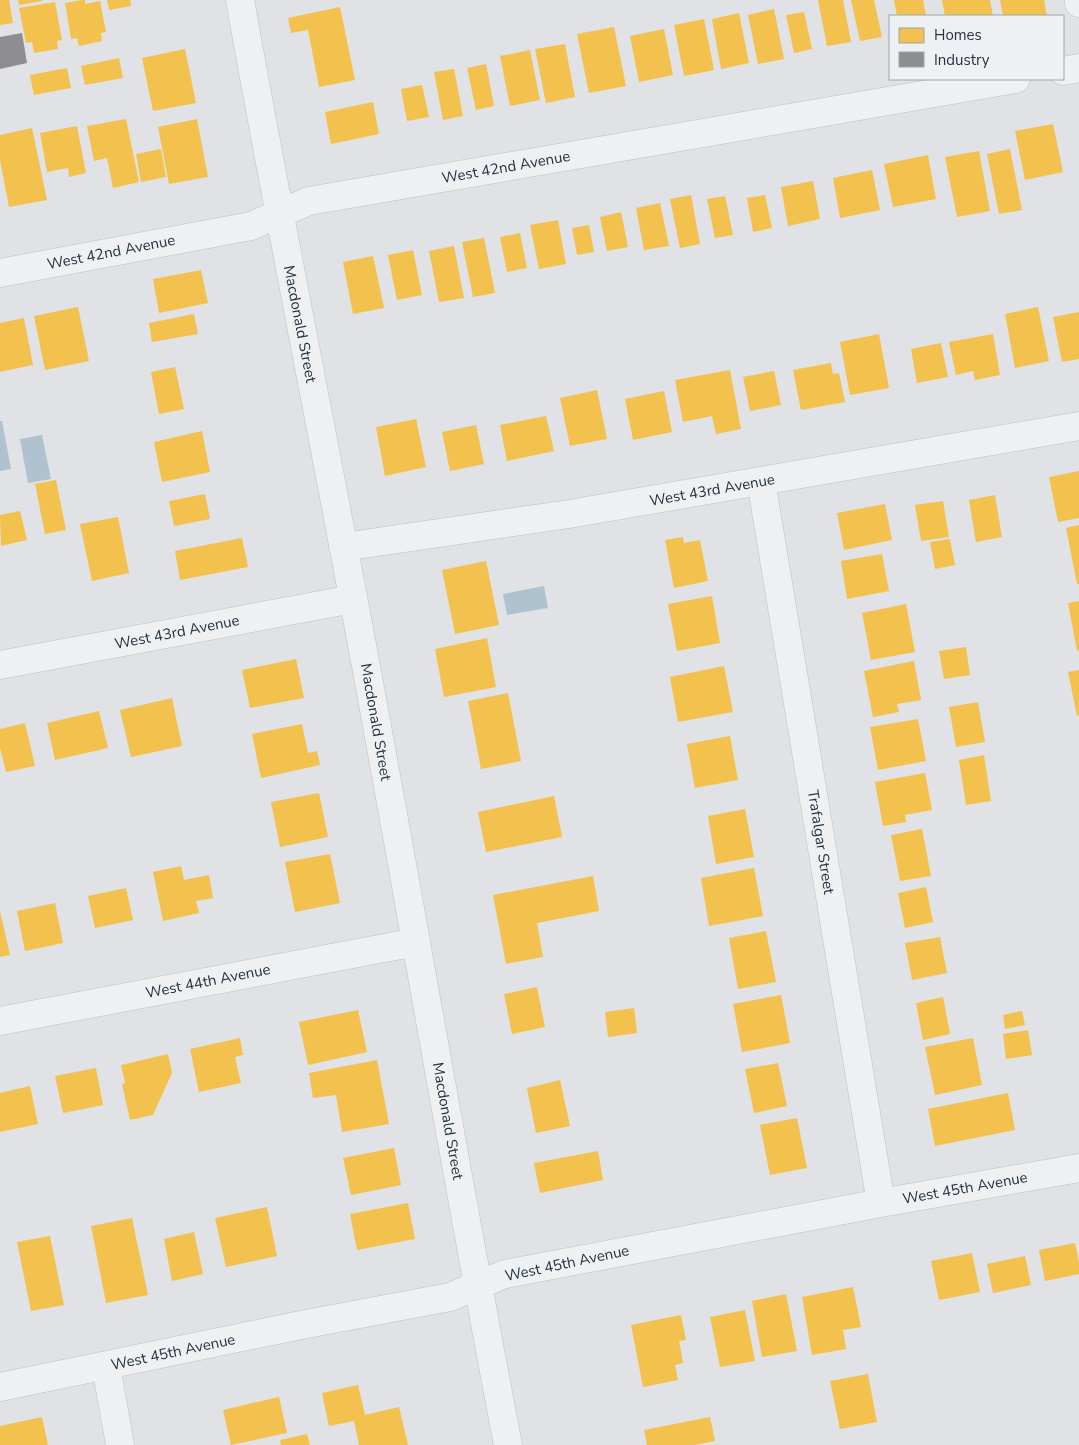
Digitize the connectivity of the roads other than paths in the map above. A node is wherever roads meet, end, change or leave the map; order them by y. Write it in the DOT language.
graph roads {
  1 [pos="240,0"];
  2 [pos="1079,68"];
  3 [pos="1064,71"];
  4 [pos="1010,80"];
  5 [pos="278,213"];
  6 [pos="0,273"];
  7 [pos="1079,426"];
  8 [pos="761,481"];
  9 [pos="343,547"];
  10 [pos="354,599"];
  11 [pos="0,665"];
  12 [pos="416,942"];
  13 [pos="0,1021"];
  14 [pos="1079,1168"];
  15 [pos="881,1203"];
  16 [pos="477,1286"];
  17 [pos="106,1366"];
  18 [pos="0,1387"];
  19 [pos="120,1445"];
  20 [pos="508,1445"];
  1 -- 5 [label="street, Macdonald Street"];
  2 -- 3 [label="street"];
  4 -- 5 [label="street, West 42nd Avenue"];
  5 -- 6 [label="street, West 42nd Avenue"];
  5 -- 9 [label="street, Macdonald Street"];
  7 -- 8 [label="street, West 43rd Avenue"];
  8 -- 9 [label="street, West 43rd Avenue"];
  8 -- 15 [label="street, Trafalgar Street"];
  9 -- 10 [label="street, Macdonald Street"];
  10 -- 11 [label="street, West 43rd Avenue"];
  10 -- 12 [label="street, Macdonald Street"];
  12 -- 13 [label="street, West 44th Avenue"];
  12 -- 16 [label="street, Macdonald Street"];
  14 -- 15 [label="street, West 45th Avenue"];
  15 -- 16 [label="street, West 45th Avenue"];
  16 -- 17 [label="street, West 45th Avenue"];
  16 -- 20 [label="street, Macdonald Street"];
  17 -- 18 [label="street, West 45th Avenue"];
  17 -- 19 [label="street"];
}
